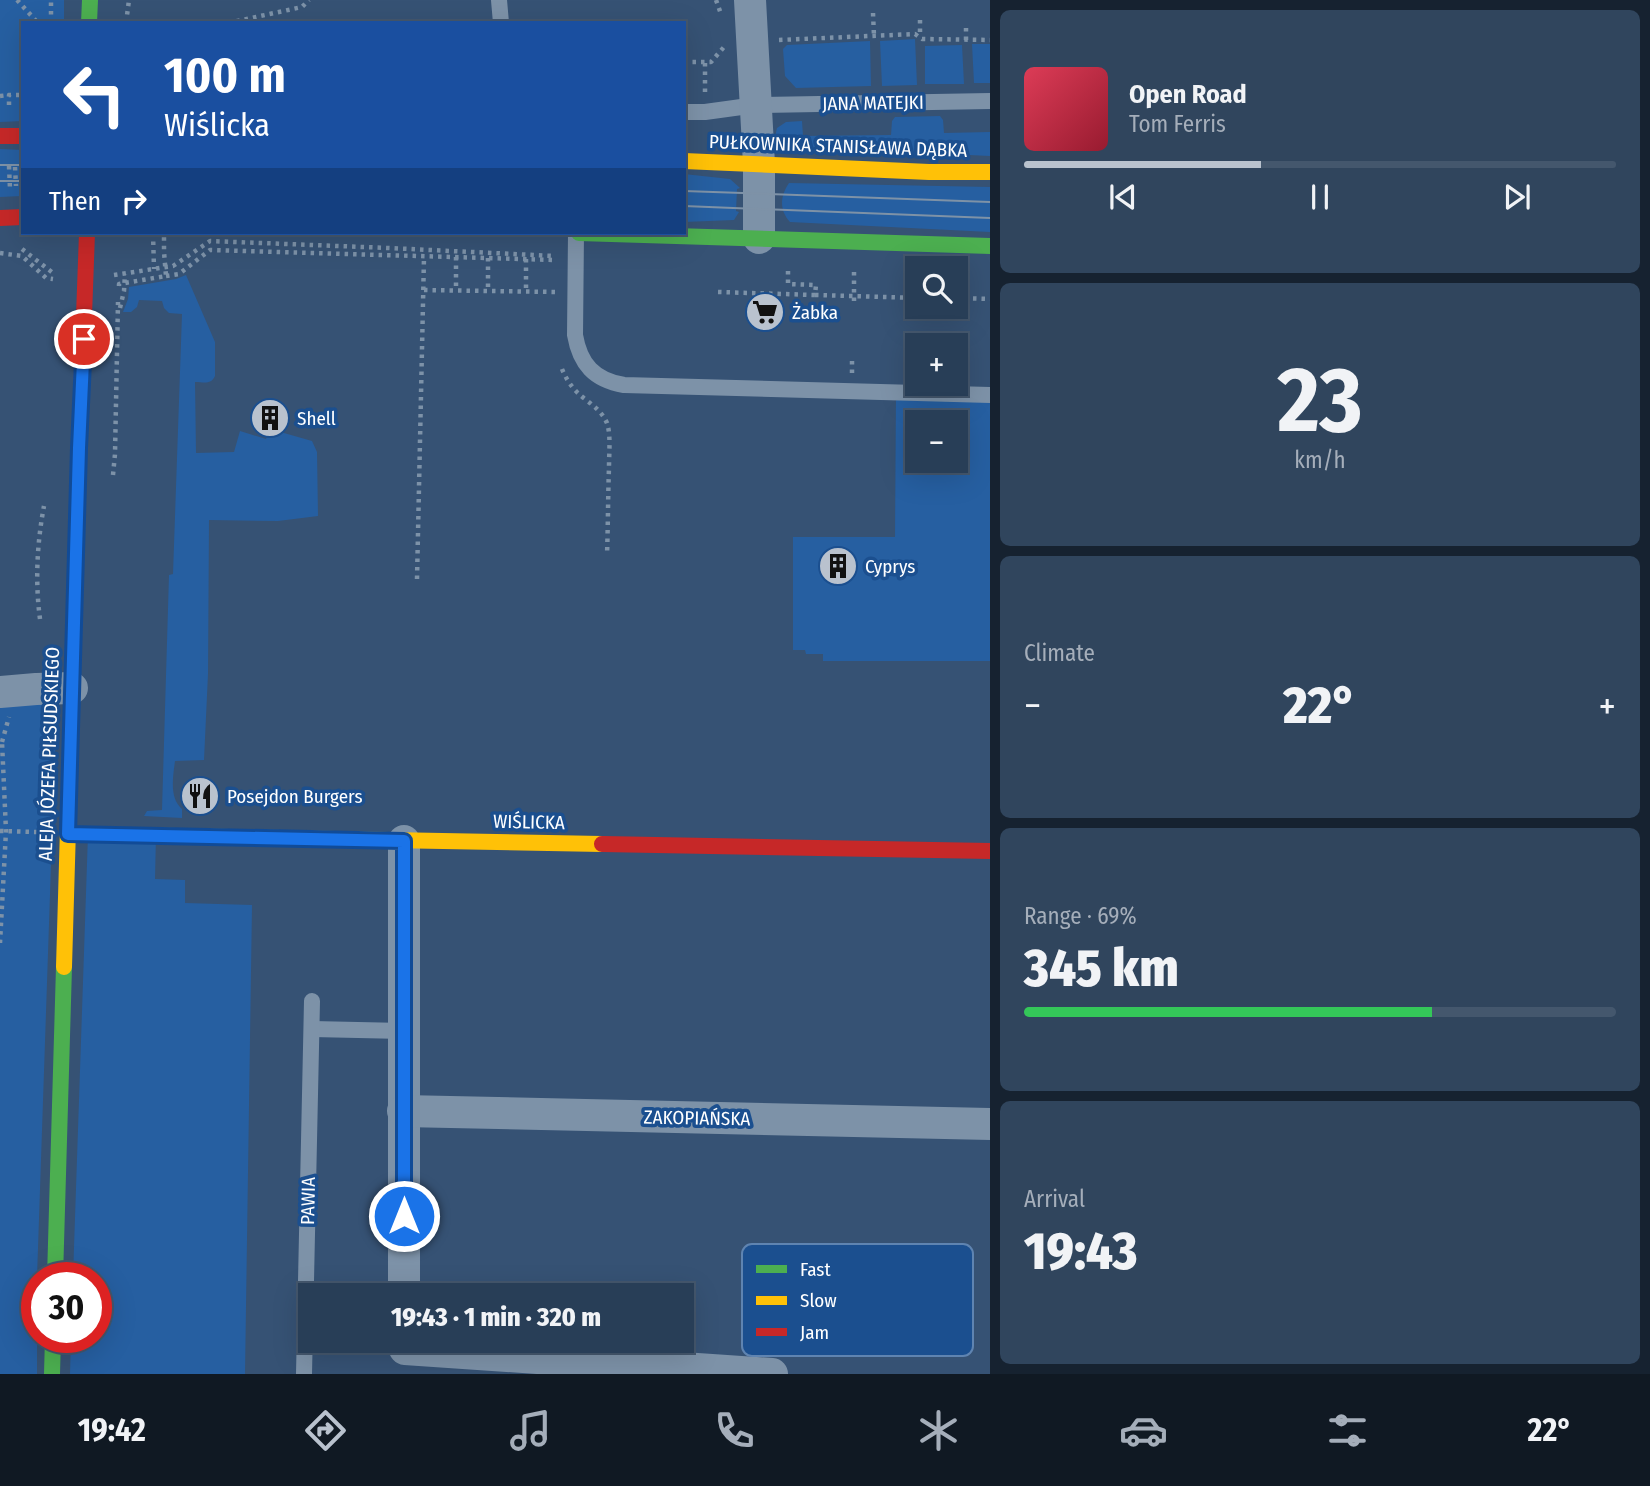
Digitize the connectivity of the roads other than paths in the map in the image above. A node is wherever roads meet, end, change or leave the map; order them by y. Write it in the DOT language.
graph roads {
  1 [pos="90,0"];
  2 [pos="499,0"];
  3 [pos="750,0"];
  4 [pos="89,21"];
  5 [pos="501,21"];
  6 [pos="990,101"];
  7 [pos="755,105"];
  8 [pos="686,112"];
  9 [pos="686,161"];
  10 [pos="759,164"];
  11 [pos="990,172"];
  12 [pos="87,235"];
  13 [pos="578,235"];
  14 [pos="638,235"];
  15 [pos="759,239"];
  16 [pos="990,246"];
  17 [pos="990,395"];
  18 [pos="72,688"];
  19 [pos="0,692"];
  20 [pos="68,834"];
  21 [pos="404,841"];
  22 [pos="990,851"];
  23 [pos="312,1001"];
  24 [pos="312,1029"];
  25 [pos="404,1031"];
  26 [pos="403,1111"];
  27 [pos="990,1125"];
  28 [pos="55,1262"];
  29 [pos="404,1283"];
  30 [pos="53,1353"];
  31 [pos="405,1354"];
  32 [pos="52,1374"];
  33 [pos="304,1374"];
  34 [pos="772,1374"];
  1 -- 4 [label="street"];
  2 -- 5 [label="lane"];
  3 -- 7 [label="street"];
  6 -- 7 [label="lane, JANA MATEJKI"];
  7 -- 8 [label="lane, JANA MATEJKI"];
  7 -- 10 [label="street"];
  9 -- 10 [label="street, PUŁKOWNIKA STANISŁAWA DĄBKA"];
  10 -- 11 [label="street, PUŁKOWNIKA STANISŁAWA DĄBKA"];
  10 -- 15 [label="street"];
  12 -- 18 [label="street, ALEJA JÓZEFA PIŁSUDSKIEGO"];
  13 -- 17 [label="lane"];
  14 -- 15 [label="street"];
  15 -- 16 [label="street"];
  18 -- 19 [label="street"];
  18 -- 20 [label="street, ALEJA JÓZEFA PIŁSUDSKIEGO"];
  20 -- 21 [label="street, WIŚLICKA"];
  20 -- 28 [label="street, ALEJA JÓZEFA PIŁSUDSKIEGO"];
  21 -- 22 [label="street, WIŚLICKA"];
  21 -- 25 [label="street"];
  23 -- 24 [label="lane, PAWIA"];
  24 -- 25 [label="lane"];
  24 -- 33 [label="lane, PAWIA"];
  25 -- 26 [label="street"];
  26 -- 27 [label="street, ZAKOPIAŃSKA"];
  26 -- 29 [label="street"];
  30 -- 32 [label="street"];
  31 -- 34 [label="street"];
}
